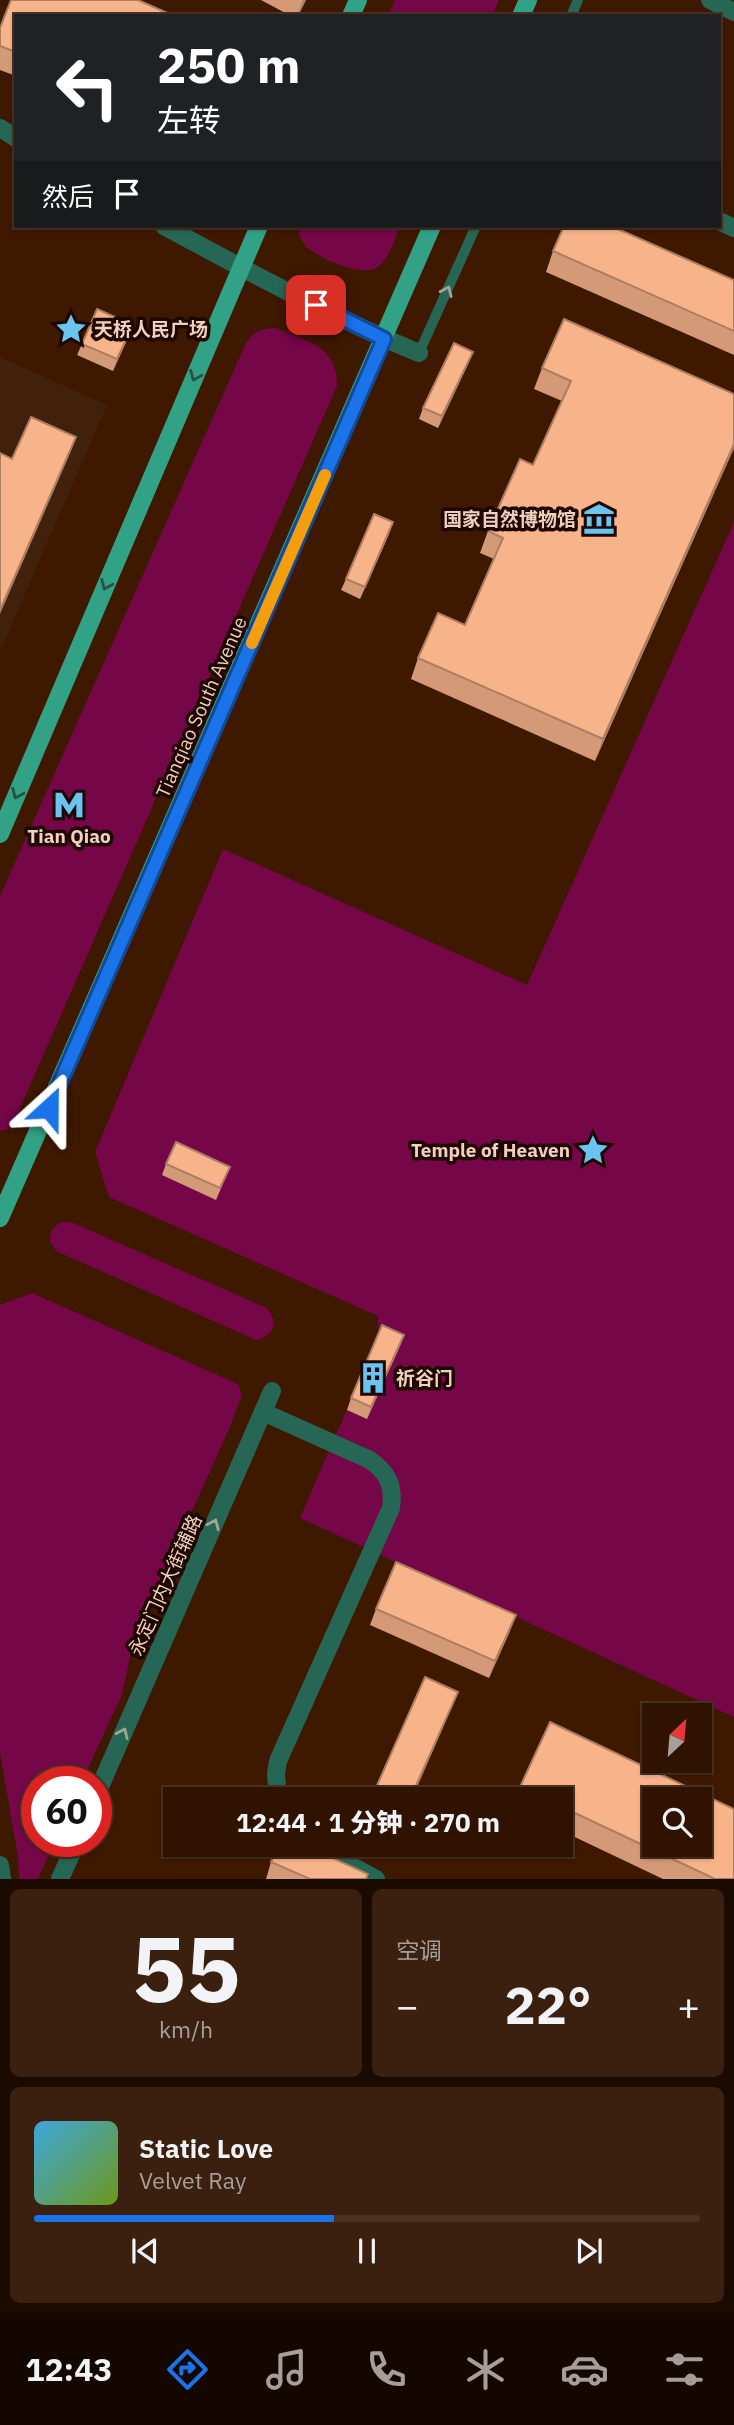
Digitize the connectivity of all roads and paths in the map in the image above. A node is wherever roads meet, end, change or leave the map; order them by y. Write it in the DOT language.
graph roads {
  1 [pos="709,0"];
  2 [pos="734,12"];
  3 [pos="168,228"];
  4 [pos="258,228"];
  5 [pos="431,228"];
  6 [pos="476,228"];
  7 [pos="241,268"];
  8 [pos="384,339"];
  9 [pos="419,353"];
  10 [pos="0,834"];
  11 [pos="2,1209"];
  12 [pos="272,1391"];
  13 [pos="263,1412"];
  14 [pos="109,1766"];
  15 [pos="277,1787"];
  16 [pos="69,1857"];
  17 [pos="336,1857"];
  18 [pos="0,1865"];
  19 [pos="2,1879"];
  20 [pos="60,1879"];
  21 [pos="376,1879"];
  1 -- 2 [label="street"];
  3 -- 7 [label="street"];
  4 -- 7 [label="main road"];
  5 -- 8 [label="main road, Tianqiao South Avenue"];
  9 -- 6 [label="lane, one-way"];
  7 -- 8 [label="street"];
  7 -- 10 [label="main road, one-way"];
  8 -- 9 [label="street"];
  8 -- 11 [label="main road, Tianqiao South Avenue"];
  12 -- 13 [label="street, 永定门内大街辅路"];
  14 -- 13 [label="street, 永定门内大街辅路, one-way"];
  13 -- 15 [label="street"];
  16 -- 20 [label="street"];
  17 -- 21 [label="street"];
  18 -- 19 [label="street"];
}
